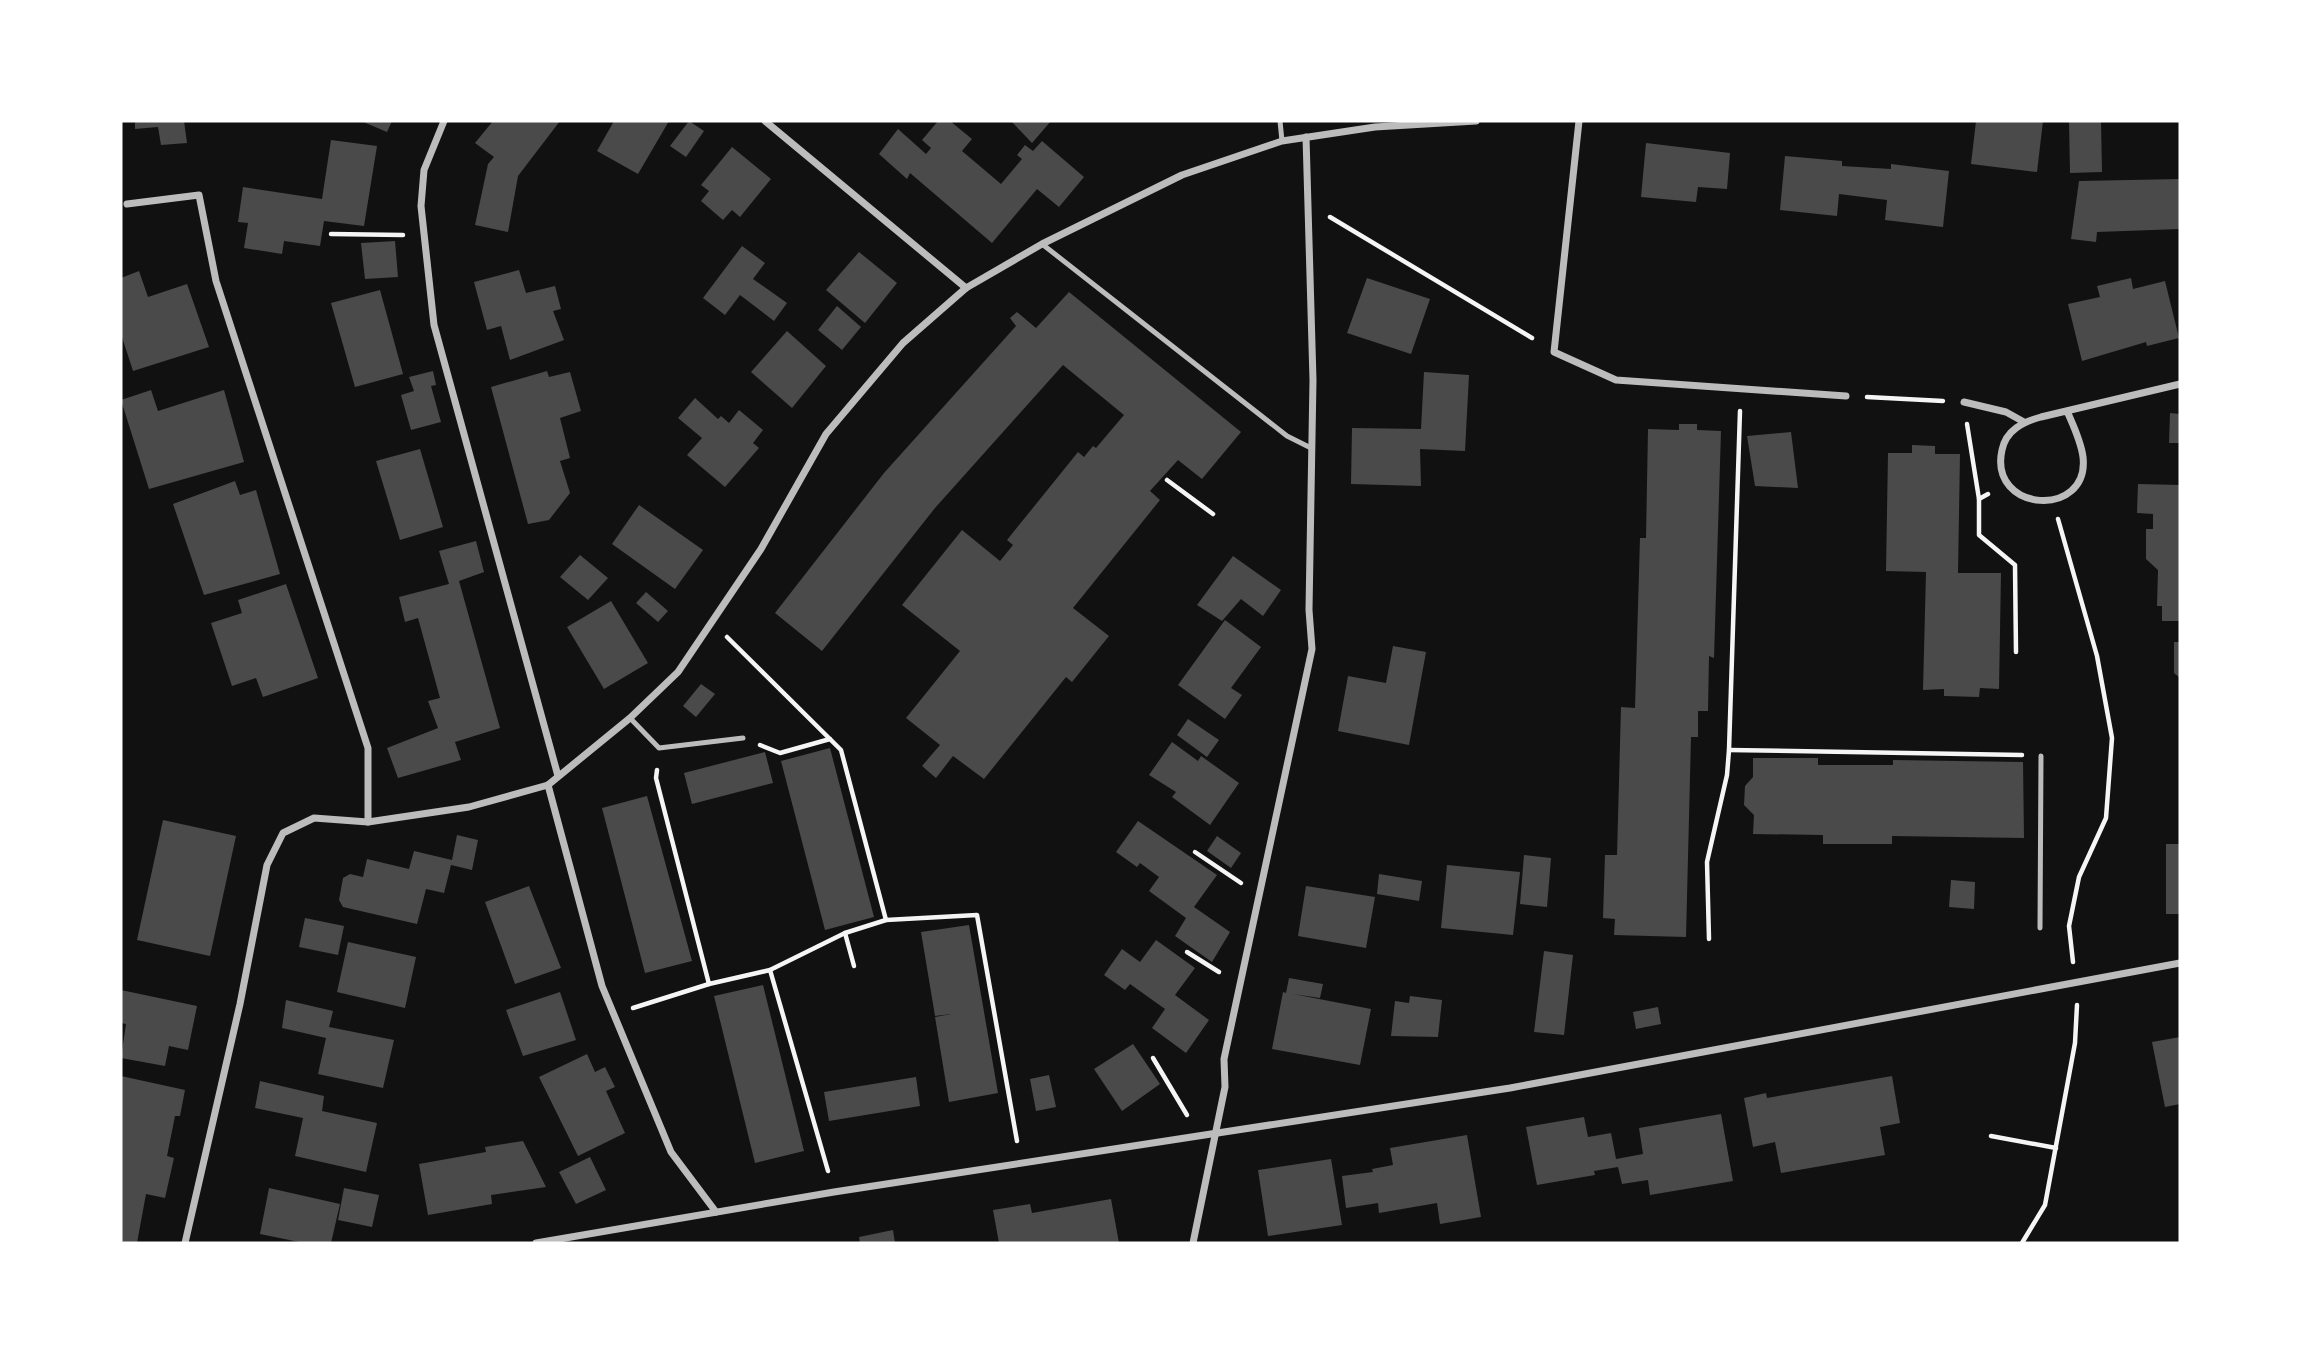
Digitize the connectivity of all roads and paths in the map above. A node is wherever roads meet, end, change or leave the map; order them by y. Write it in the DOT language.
graph roads {
  1 [pos="443,121"];
  2 [pos="765,121"];
  3 [pos="1280,121"];
  4 [pos="1476,121"];
  5 [pos="1579,121"];
  6 [pos="1306,137"];
  7 [pos="1282,141"];
  8 [pos="1306,203"];
  9 [pos="127,204"];
  10 [pos="331,234"];
  11 [pos="422,234"];
  12 [pos="1041,244"];
  13 [pos="966,288"];
  14 [pos="1553,352"];
  15 [pos="2180,384"];
  16 [pos="1741,390"];
  17 [pos="1846,396"];
  18 [pos="1964,402"];
  19 [pos="2067,411"];
  20 [pos="2024,422"];
  21 [pos="1311,448"];
  22 [pos="1167,480"];
  23 [pos="2007,482"];
  24 [pos="1979,499"];
  25 [pos="2053,501"];
  26 [pos="1213,514"];
  27 [pos="714,623"];
  28 [pos="2016,652"];
  29 [pos="630,718"];
  30 [pos="743,738"];
  31 [pos="830,738"];
  32 [pos="659,748"];
  33 [pos="1729,750"];
  34 [pos="2041,756"];
  35 [pos="558,776"];
  36 [pos="548,785"];
  37 [pos="368,822"];
  38 [pos="1195,852"];
  39 [pos="1260,896"];
  40 [pos="886,920"];
  41 [pos="2040,928"];
  42 [pos="845,933"];
  43 [pos="1709,939"];
  44 [pos="1187,952"];
  45 [pos="2073,961"];
  46 [pos="2180,963"];
  47 [pos="854,966"];
  48 [pos="770,970"];
  49 [pos="709,984"];
  50 [pos="1240,986"];
  51 [pos="613,1014"];
  52 [pos="2079,1018"];
  53 [pos="1153,1058"];
  54 [pos="1215,1135"];
  55 [pos="1991,1136"];
  56 [pos="1200,1138"];
  57 [pos="2056,1148"];
  58 [pos="1021,1162"];
  59 [pos="834,1192"];
  60 [pos="716,1212"];
  61 [pos="185,1243"];
  62 [pos="537,1243"];
  63 [pos="1193,1243"];
  64 [pos="2022,1243"];
  1 -- 11 [label="street"];
  2 -- 13 [label="street"];
  3 -- 7 [label="lane"];
  4 -- 6 [label="street"];
  5 -- 14 [label="street"];
  6 -- 7 [label="street"];
  6 -- 8 [label="street"];
  7 -- 12 [label="street"];
  8 -- 14 [label="path"];
  8 -- 21 [label="street"];
  9 -- 37 [label="street"];
  10 -- 11 [label="path"];
  11 -- 35 [label="street"];
  12 -- 13 [label="street"];
  12 -- 21 [label="lane"];
  13 -- 27 [label="street"];
  14 -- 16 [label="street"];
  15 -- 19 [label="street"];
  16 -- 17 [label="street"];
  16 -- 33 [label="path"];
  17 -- 18 [label="path"];
  18 -- 20 [label="street"];
  18 -- 24 [label="path"];
  19 -- 20 [label="street"];
  19 -- 25 [label="street"];
  20 -- 23 [label="street"];
  21 -- 39 [label="street"];
  22 -- 26 [label="path"];
  23 -- 24 [label="path"];
  23 -- 25 [label="street"];
  24 -- 28 [label="path"];
  25 -- 45 [label="path"];
  27 -- 29 [label="street"];
  27 -- 31 [label="path"];
  29 -- 32 [label="lane"];
  29 -- 35 [label="street"];
  30 -- 31 [label="path"];
  30 -- 32 [label="lane"];
  31 -- 40 [label="path"];
  32 -- 49 [label="path"];
  33 -- 34 [label="path"];
  33 -- 43 [label="path"];
  34 -- 41 [label="lane"];
  35 -- 36 [label="street"];
  36 -- 37 [label="street"];
  36 -- 51 [label="street"];
  37 -- 61 [label="street"];
  38 -- 39 [label="path"];
  39 -- 50 [label="street"];
  40 -- 42 [label="path"];
  40 -- 58 [label="path"];
  42 -- 47 [label="path"];
  42 -- 48 [label="path"];
  44 -- 50 [label="path"];
  46 -- 54 [label="street"];
  48 -- 49 [label="path"];
  48 -- 59 [label="path"];
  49 -- 51 [label="path"];
  50 -- 54 [label="street"];
  51 -- 60 [label="street"];
  52 -- 57 [label="path"];
  53 -- 56 [label="path"];
  54 -- 56 [label="street"];
  54 -- 63 [label="street"];
  55 -- 57 [label="path"];
  56 -- 58 [label="street"];
  57 -- 64 [label="path"];
  58 -- 59 [label="street"];
  59 -- 60 [label="street"];
  60 -- 62 [label="street"];
}
